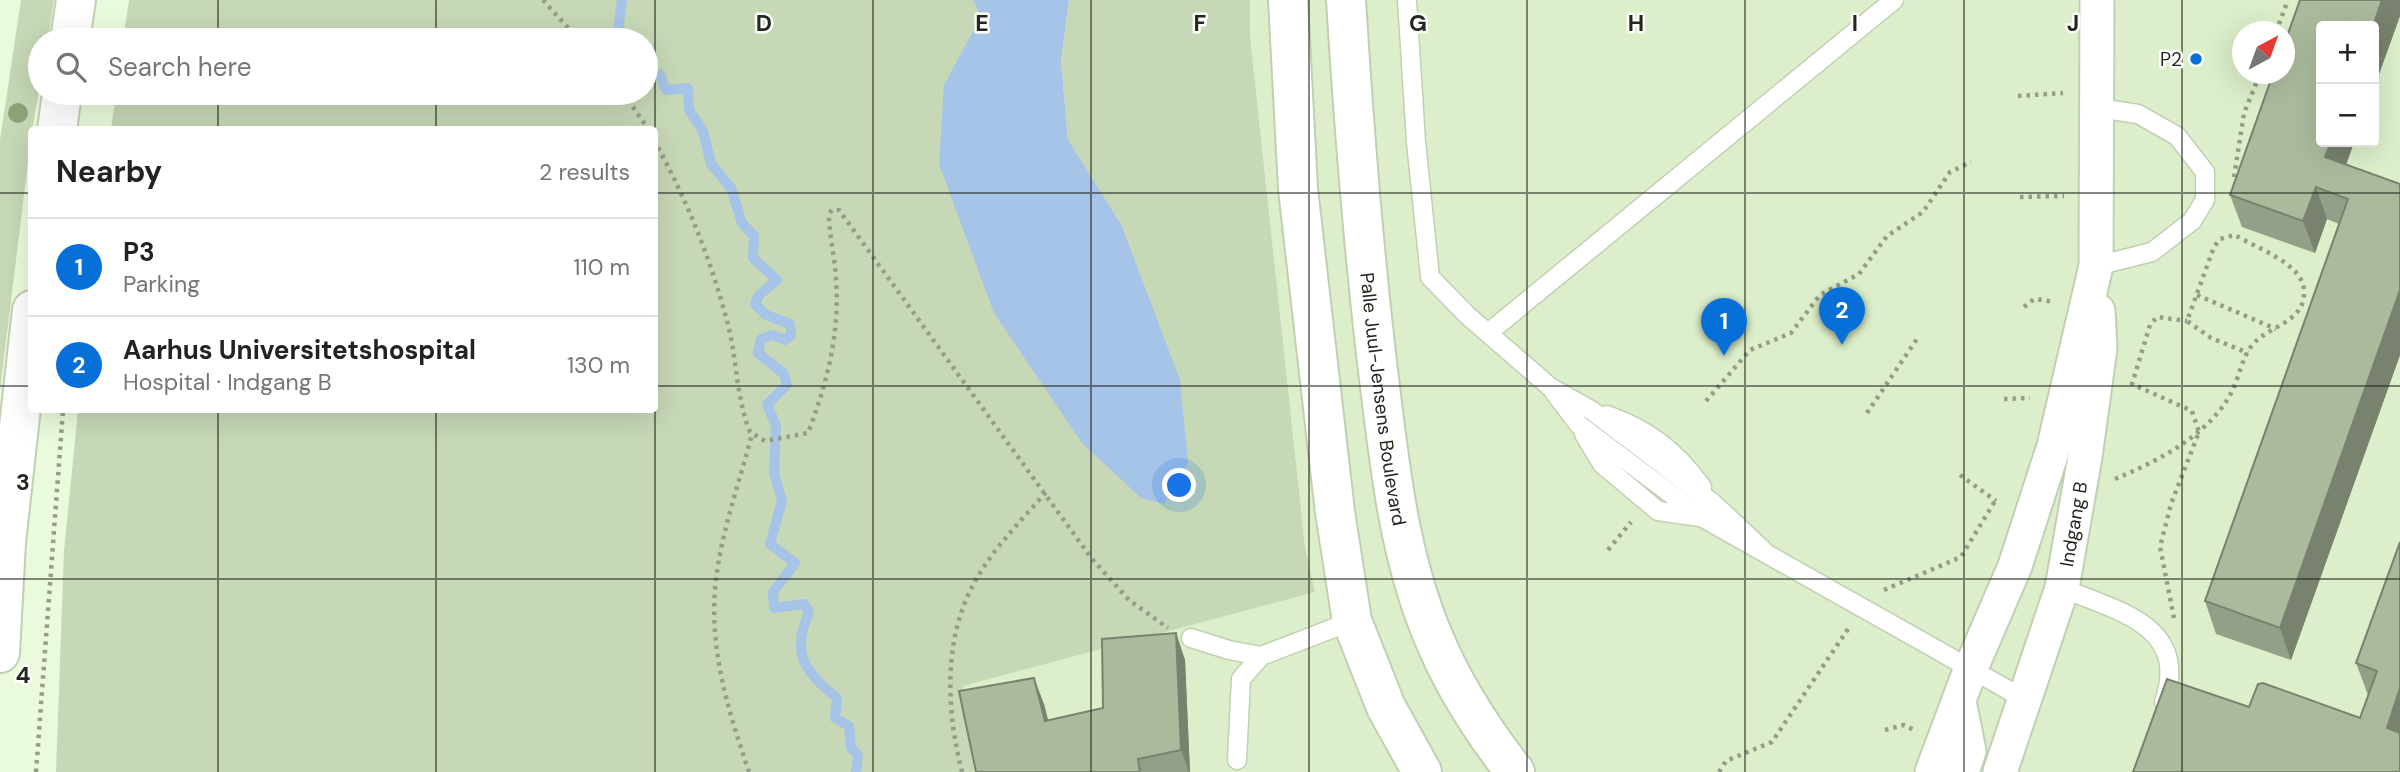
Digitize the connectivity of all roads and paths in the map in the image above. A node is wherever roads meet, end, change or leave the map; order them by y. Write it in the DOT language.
graph roads {
  1 [pos="76,0"];
  2 [pos="543,0"];
  3 [pos="1288,0"];
  4 [pos="1346,0"];
  5 [pos="1407,0"];
  6 [pos="1894,0"];
  7 [pos="2097,0"];
  8 [pos="2288,0"];
  9 [pos="2280,21"];
  10 [pos="72,28"];
  11 [pos="568,28"];
  12 [pos="2257,84"];
  13 [pos="2063,93"];
  14 [pos="2018,96"];
  15 [pos="60,105"];
  16 [pos="631,105"];
  17 [pos="2099,108"];
  18 [pos="58,126"];
  19 [pos="646,126"];
  20 [pos="658,148"];
  21 [pos="1970,162"];
  22 [pos="2233,190"];
  23 [pos="2064,196"];
  24 [pos="2020,197"];
  25 [pos="2096,266"];
  26 [pos="2197,295"];
  27 [pos="2055,302"];
  28 [pos="2024,307"];
  29 [pos="2187,321"];
  30 [pos="2276,329"];
  31 [pos="1488,333"];
  32 [pos="1917,339"];
  33 [pos="28,346"];
  34 [pos="2248,353"];
  35 [pos="1550,387"];
  36 [pos="2004,399"];
  37 [pos="2040,400"];
  38 [pos="1706,401"];
  39 [pos="63,413"];
  40 [pos="1867,413"];
  41 [pos="2199,432"];
  42 [pos="752,434"];
  43 [pos="1046,492"];
  44 [pos="2079,494"];
  45 [pos="1709,511"];
  46 [pos="1632,520"];
  47 [pos="1608,550"];
  48 [pos="2062,589"];
  49 [pos="1352,621"];
  50 [pos="1191,638"];
  51 [pos="2159,638"];
  52 [pos="0,653"];
  53 [pos="1261,656"];
  54 [pos="1971,668"];
  55 [pos="2026,700"];
  56 [pos="1959,701"];
  57 [pos="2158,720"];
  58 [pos="1885,730"];
  59 [pos="1914,730"];
  60 [pos="1237,760"];
  61 [pos="36,772"];
  62 [pos="749,772"];
  63 [pos="962,772"];
  64 [pos="1422,772"];
  65 [pos="1514,772"];
  66 [pos="1932,772"];
  67 [pos="1962,772"];
  68 [pos="2000,772"];
  1 -- 10 [label="street"];
  2 -- 11 [label="path"];
  3 -- 49 [label="street"];
  4 -- 65 [label="street, Palle Juul-Jensens Boulevard"];
  5 -- 31 [label="lane"];
  6 -- 31 [label="lane"];
  7 -- 17 [label="street"];
  8 -- 9 [label="path"];
  12 -- 22 [label="path"];
  13 -- 14 [label="path"];
  15 -- 18 [label="street"];
  16 -- 19 [label="path"];
  17 -- 25 [label="street"];
  17 -- 25 [label="lane"];
  20 -- 42 [label="path"];
  21 -- 38 [label="path"];
  23 -- 24 [label="path"];
  25 -- 44 [label="street, Indgang B"];
  25 -- 54 [label="street"];
  26 -- 29 [label="path"];
  26 -- 30 [label="path"];
  26 -- 30 [label="path"];
  27 -- 28 [label="path"];
  29 -- 34 [label="path"];
  29 -- 41 [label="path"];
  30 -- 34 [label="path"];
  31 -- 35 [label="lane"];
  32 -- 40 [label="path"];
  33 -- 52 [label="street"];
  34 -- 41 [label="path"];
  35 -- 45 [label="lane"];
  35 -- 45 [label="lane"];
  36 -- 37 [label="path"];
  39 -- 61 [label="path"];
  41 -- 44 [label="path"];
  41 -- 51 [label="path"];
  42 -- 43 [label="path"];
  42 -- 62 [label="path"];
  43 -- 50 [label="path"];
  43 -- 63 [label="path"];
  44 -- 48 [label="street, Indgang B"];
  45 -- 54 [label="lane"];
  46 -- 47 [label="path"];
  48 -- 51 [label="lane"];
  48 -- 55 [label="street, Indgang B"];
  49 -- 53 [label="lane"];
  49 -- 64 [label="street"];
  50 -- 53 [label="lane"];
  51 -- 57 [label="lane"];
  53 -- 60 [label="lane"];
  54 -- 55 [label="lane"];
  54 -- 56 [label="street"];
  55 -- 68 [label="street, Indgang B"];
  56 -- 66 [label="street"];
  56 -- 67 [label="street"];
  58 -- 59 [label="path"];
}
